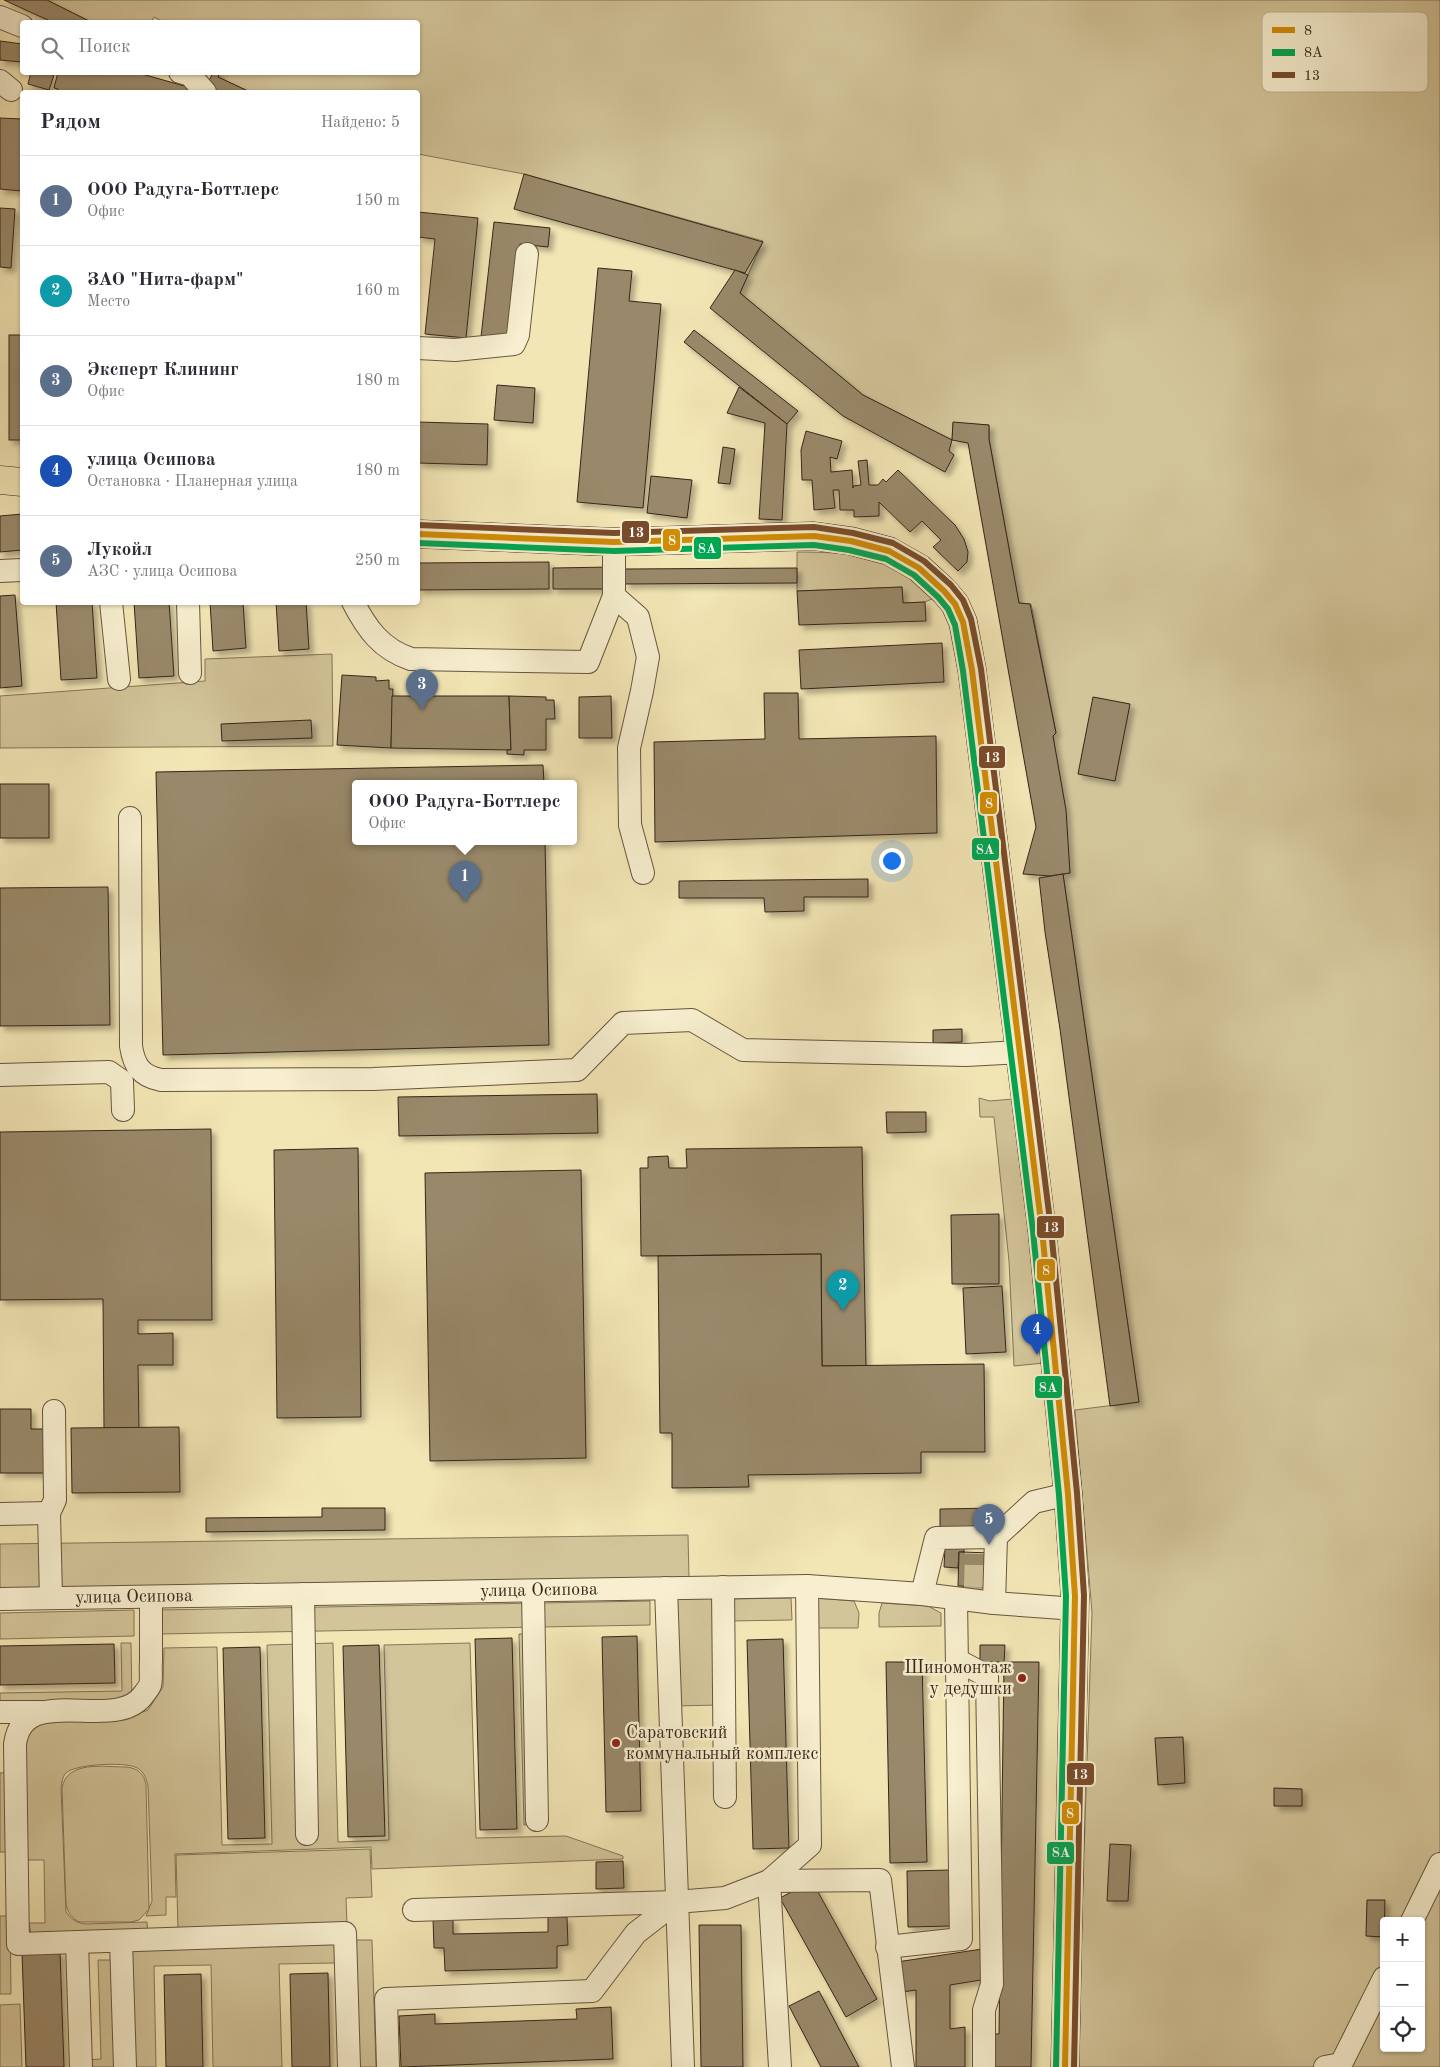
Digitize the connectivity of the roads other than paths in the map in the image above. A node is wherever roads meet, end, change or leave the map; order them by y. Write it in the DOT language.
graph roads {
  1 [pos="0,17"];
  2 [pos="20,25"];
  3 [pos="190,75"];
  4 [pos="203,90"];
  5 [pos="527,254"];
  6 [pos="420,348"];
  7 [pos="0,480"];
  8 [pos="20,482"];
  9 [pos="420,534"];
  10 [pos="614,542"];
  11 [pos="20,570"];
  12 [pos="0,572"];
  13 [pos="614,596"];
  14 [pos="111,605"];
  15 [pos="188,605"];
  16 [pos="354,605"];
  17 [pos="190,673"];
  18 [pos="119,679"];
  19 [pos="130,818"];
  20 [pos="643,873"];
  21 [pos="1020,1052"];
  22 [pos="0,1076"];
  23 [pos="123,1110"];
  24 [pos="54,1411"];
  25 [pos="1068,1494"];
  26 [pos="0,1514"];
  27 [pos="49,1514"];
  28 [pos="983,1542"];
  29 [pos="807,1586"];
  30 [pos="723,1587"];
  31 [pos="666,1588"];
  32 [pos="533,1591"];
  33 [pos="303,1594"];
  34 [pos="922,1594"];
  35 [pos="151,1596"];
  36 [pos="975,1597"];
  37 [pos="51,1598"];
  38 [pos="0,1599"];
  39 [pos="1076,1609"];
  40 [pos="957,1660"];
  41 [pos="0,1712"];
  42 [pos="45,1712"];
  43 [pos="8,1769"];
  44 [pos="725,1797"];
  45 [pos="537,1820"];
  46 [pos="307,1834"];
  47 [pos="1440,1864"];
  48 [pos="769,1881"];
  49 [pos="676,1902"];
  50 [pos="414,1910"];
  51 [pos="1414,1917"];
  52 [pos="121,1941"];
  53 [pos="77,1942"];
  54 [pos="887,1947"];
  55 [pos="1380,1985"];
  56 [pos="388,2066"];
  57 [pos="1336,2066"];
  58 [pos="81,2067"];
  59 [pos="125,2067"];
  60 [pos="349,2067"];
  61 [pos="683,2067"];
  62 [pos="780,2067"];
  63 [pos="903,2067"];
  64 [pos="984,2067"];
  65 [pos="1064,2067"];
  1 -- 2 [label="street"];
  3 -- 4 [label="street"];
  5 -- 6 [label="street"];
  7 -- 8 [label="main road"];
  9 -- 10 [label="main road"];
  10 -- 13 [label="street"];
  10 -- 21 [label="main road"];
  11 -- 12 [label="street"];
  13 -- 16 [label="street"];
  13 -- 20 [label="street"];
  14 -- 18 [label="street"];
  15 -- 17 [label="street"];
  19 -- 21 [label="street"];
  21 -- 25 [label="main road"];
  22 -- 23 [label="street"];
  24 -- 27 [label="street"];
  25 -- 28 [label="street"];
  25 -- 39 [label="main road"];
  26 -- 27 [label="street"];
  27 -- 37 [label="street"];
  28 -- 34 [label="street"];
  28 -- 36 [label="street"];
  29 -- 30 [label="street, улица Осипова"];
  29 -- 34 [label="street, улица Осипова"];
  29 -- 48 [label="street"];
  30 -- 31 [label="street, улица Осипова"];
  30 -- 44 [label="street"];
  31 -- 32 [label="street, улица Осипова"];
  31 -- 49 [label="street"];
  32 -- 33 [label="street, улица Осипова"];
  32 -- 45 [label="street"];
  33 -- 35 [label="street, улица Осипова"];
  33 -- 46 [label="street"];
  34 -- 36 [label="street, улица Осипова"];
  35 -- 37 [label="street, улица Осипова"];
  35 -- 42 [label="street"];
  36 -- 39 [label="street, улица Осипова"];
  36 -- 40 [label="street"];
  37 -- 38 [label="street, улица Осипова"];
  39 -- 65 [label="main road"];
  40 -- 54 [label="street"];
  40 -- 64 [label="street"];
  41 -- 42 [label="street"];
  42 -- 43 [label="street"];
  43 -- 53 [label="street"];
  47 -- 51 [label="street"];
  48 -- 49 [label="street"];
  48 -- 54 [label="street"];
  48 -- 62 [label="street"];
  49 -- 50 [label="street"];
  49 -- 56 [label="street"];
  49 -- 61 [label="street"];
  52 -- 53 [label="street"];
  52 -- 59 [label="street"];
  52 -- 60 [label="street"];
  53 -- 58 [label="street"];
  54 -- 63 [label="street"];
  55 -- 57 [label="street"];
}
